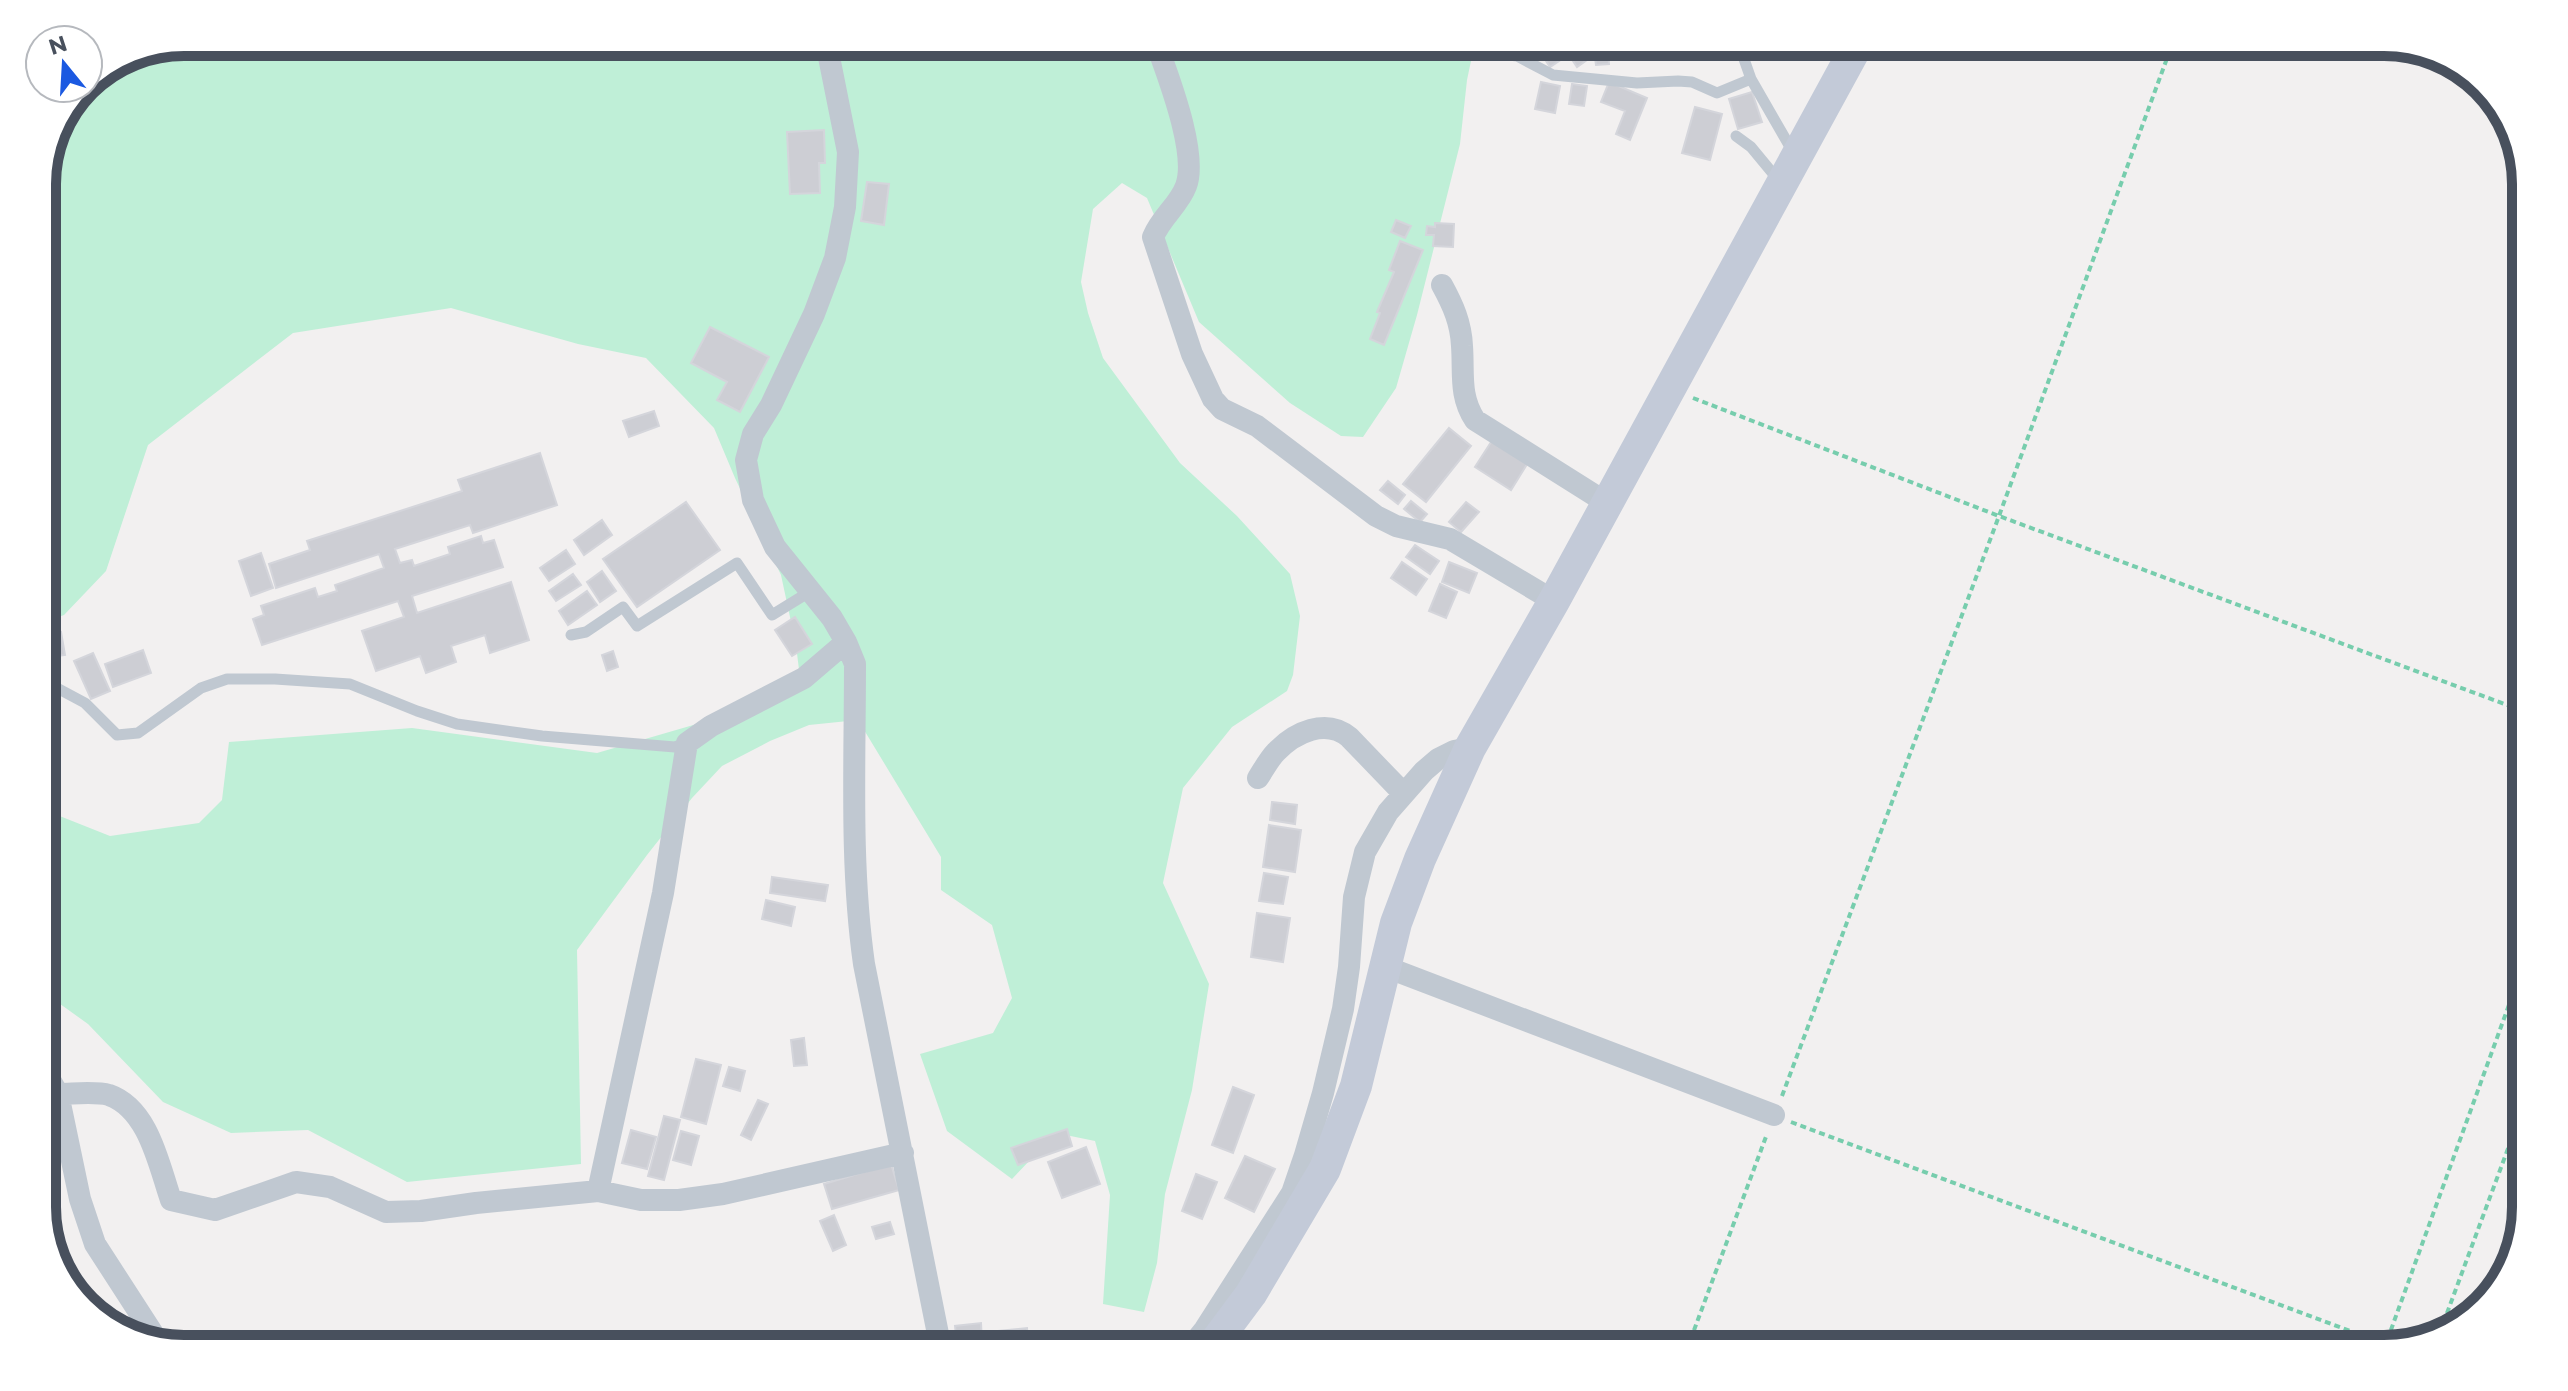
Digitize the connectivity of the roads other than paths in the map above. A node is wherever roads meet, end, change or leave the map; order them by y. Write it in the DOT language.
graph roads {
  1 [pos="829,56"];
  2 [pos="1161,56"];
  3 [pos="1517,56"];
  4 [pos="1743,56"];
  5 [pos="1851,56"];
  6 [pos="1751,79"];
  7 [pos="1736,136"];
  8 [pos="1788,169"];
  9 [pos="1442,285"];
  10 [pos="1607,503"];
  11 [pos="811,591"];
  12 [pos="1554,601"];
  13 [pos="571,635"];
  14 [pos="846,642"];
  15 [pos="56,687"];
  16 [pos="687,743"];
  17 [pos="1470,748"];
  18 [pos="1258,778"];
  19 [pos="1403,793"];
  20 [pos="1386,967"];
  21 [pos="56,1090"];
  22 [pos="58,1094"];
  23 [pos="1774,1115"];
  24 [pos="903,1153"];
  25 [pos="598,1191"];
  26 [pos="151,1331"];
  27 [pos="938,1335"];
  28 [pos="1200,1335"];
  29 [pos="1220,1335"];
  1 -- 11 [label="street"];
  2 -- 12 [label="street"];
  3 -- 6 [label="lane"];
  4 -- 6 [label="lane"];
  5 -- 8 [label="street"];
  6 -- 8 [label="lane"];
  7 -- 8 [label="lane"];
  8 -- 10 [label="street"];
  9 -- 10 [label="street"];
  10 -- 12 [label="street"];
  11 -- 13 [label="lane"];
  11 -- 14 [label="street"];
  12 -- 17 [label="street"];
  14 -- 16 [label="street"];
  14 -- 24 [label="street"];
  15 -- 16 [label="lane"];
  16 -- 25 [label="street"];
  17 -- 19 [label="street"];
  17 -- 20 [label="street"];
  18 -- 19 [label="street"];
  19 -- 28 [label="street"];
  20 -- 23 [label="street"];
  20 -- 29 [label="street"];
  21 -- 22 [label="street"];
  22 -- 25 [label="street"];
  22 -- 26 [label="street"];
  24 -- 25 [label="street"];
  24 -- 27 [label="street"];
}
